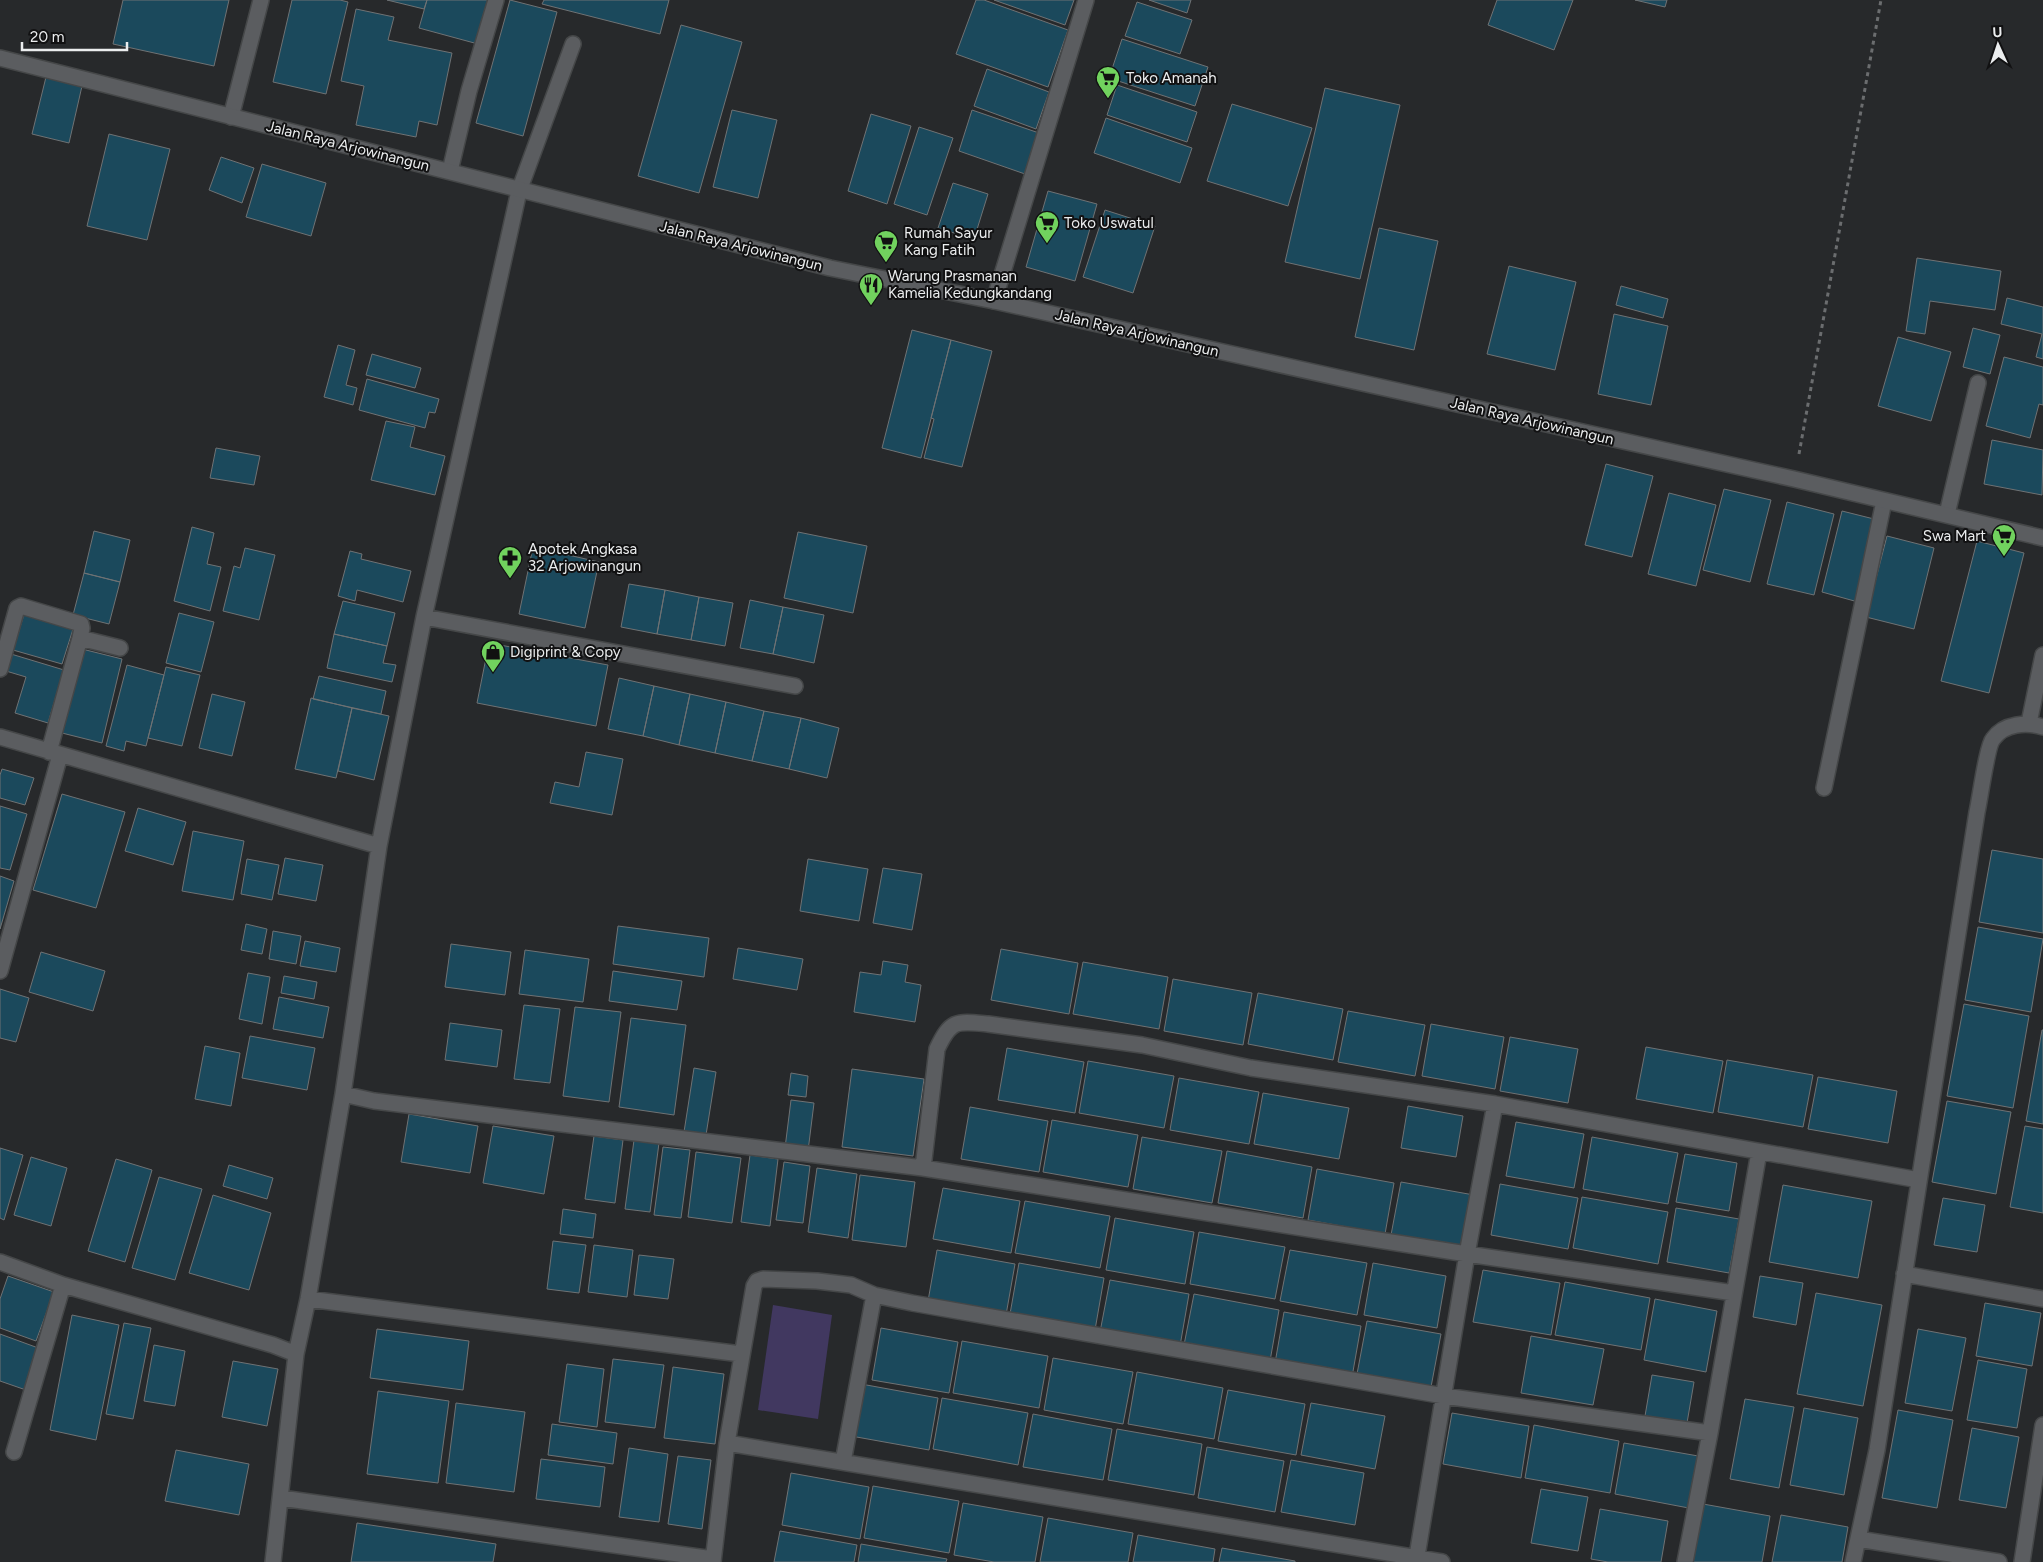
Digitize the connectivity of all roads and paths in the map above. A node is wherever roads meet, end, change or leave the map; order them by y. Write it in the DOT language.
graph roads {
  1 [pos="261,0"];
  2 [pos="496,0"];
  3 [pos="1086,0"];
  4 [pos="1881,0"];
  5 [pos="573,44"];
  6 [pos="0,58"];
  7 [pos="231,117"];
  8 [pos="450,172"];
  9 [pos="519,191"];
  10 [pos="994,301"];
  11 [pos="1978,383"];
  12 [pos="1794,479"];
  13 [pos="1884,501"];
  14 [pos="1947,514"];
  15 [pos="2043,538"];
  16 [pos="424,617"];
  17 [pos="80,638"];
  18 [pos="120,648"];
  19 [pos="2043,655"];
  20 [pos="0,669"];
  21 [pos="795,686"];
  22 [pos="2036,725"];
  23 [pos="0,737"];
  24 [pos="54,754"];
  25 [pos="1824,788"];
  26 [pos="379,846"];
  27 [pos="0,971"];
  28 [pos="343,1094"];
  29 [pos="1495,1104"];
  30 [pos="1760,1152"];
  31 [pos="923,1168"];
  32 [pos="1919,1180"];
  33 [pos="1467,1254"];
  34 [pos="0,1262"];
  35 [pos="1904,1274"];
  36 [pos="63,1285"];
  37 [pos="1734,1293"];
  38 [pos="874,1295"];
  39 [pos="2043,1298"];
  40 [pos="308,1299"];
  41 [pos="296,1354"];
  42 [pos="741,1354"];
  43 [pos="1444,1396"];
  44 [pos="2043,1425"];
  45 [pos="1710,1433"];
  46 [pos="727,1443"];
  47 [pos="14,1452"];
  48 [pos="843,1462"];
  49 [pos="281,1498"];
  50 [pos="1858,1539"];
  51 [pos="713,1560"];
  52 [pos="1416,1560"];
  53 [pos="273,1562"];
  54 [pos="1442,1562"];
  55 [pos="1685,1562"];
  56 [pos="1853,1562"];
  57 [pos="2000,1562"];
  58 [pos="2022,1562"];
  1 -- 7 [label="street"];
  2 -- 8 [label="street"];
  3 -- 10 [label="street"];
  4 -- 12 [label="path"];
  5 -- 9 [label="street"];
  6 -- 7 [label="street, Jalan Raya Arjowinangun"];
  7 -- 8 [label="street, Jalan Raya Arjowinangun"];
  8 -- 9 [label="street, Jalan Raya Arjowinangun"];
  9 -- 10 [label="street, Jalan Raya Arjowinangun"];
  9 -- 16 [label="street"];
  10 -- 12 [label="street, Jalan Raya Arjowinangun"];
  11 -- 14 [label="street"];
  12 -- 13 [label="street, Jalan Raya Arjowinangun"];
  13 -- 14 [label="street, Jalan Raya Arjowinangun"];
  13 -- 25 [label="street"];
  14 -- 15 [label="street, Jalan Raya Arjowinangun"];
  16 -- 21 [label="street"];
  16 -- 26 [label="street"];
  17 -- 18 [label="street"];
  17 -- 20 [label="street"];
  17 -- 24 [label="street"];
  19 -- 22 [label="street"];
  22 -- 32 [label="street"];
  23 -- 24 [label="street"];
  24 -- 26 [label="street"];
  24 -- 27 [label="street"];
  26 -- 28 [label="street"];
  28 -- 31 [label="street"];
  28 -- 40 [label="street"];
  29 -- 30 [label="street"];
  29 -- 31 [label="street"];
  29 -- 33 [label="street"];
  30 -- 32 [label="street"];
  30 -- 37 [label="street"];
  31 -- 33 [label="street"];
  32 -- 35 [label="street"];
  33 -- 37 [label="street"];
  33 -- 43 [label="street"];
  34 -- 36 [label="street"];
  35 -- 39 [label="street"];
  35 -- 50 [label="street"];
  36 -- 41 [label="street"];
  36 -- 47 [label="street"];
  37 -- 45 [label="street"];
  38 -- 42 [label="street"];
  38 -- 43 [label="street"];
  38 -- 48 [label="street"];
  40 -- 41 [label="street"];
  40 -- 42 [label="street"];
  41 -- 49 [label="street"];
  42 -- 46 [label="street"];
  43 -- 45 [label="street"];
  43 -- 52 [label="street"];
  44 -- 58 [label="street"];
  45 -- 55 [label="street"];
  46 -- 48 [label="street"];
  46 -- 51 [label="street"];
  48 -- 52 [label="street"];
  49 -- 51 [label="street"];
  49 -- 53 [label="street"];
  50 -- 56 [label="street"];
  50 -- 57 [label="street"];
  52 -- 54 [label="street"];
}
